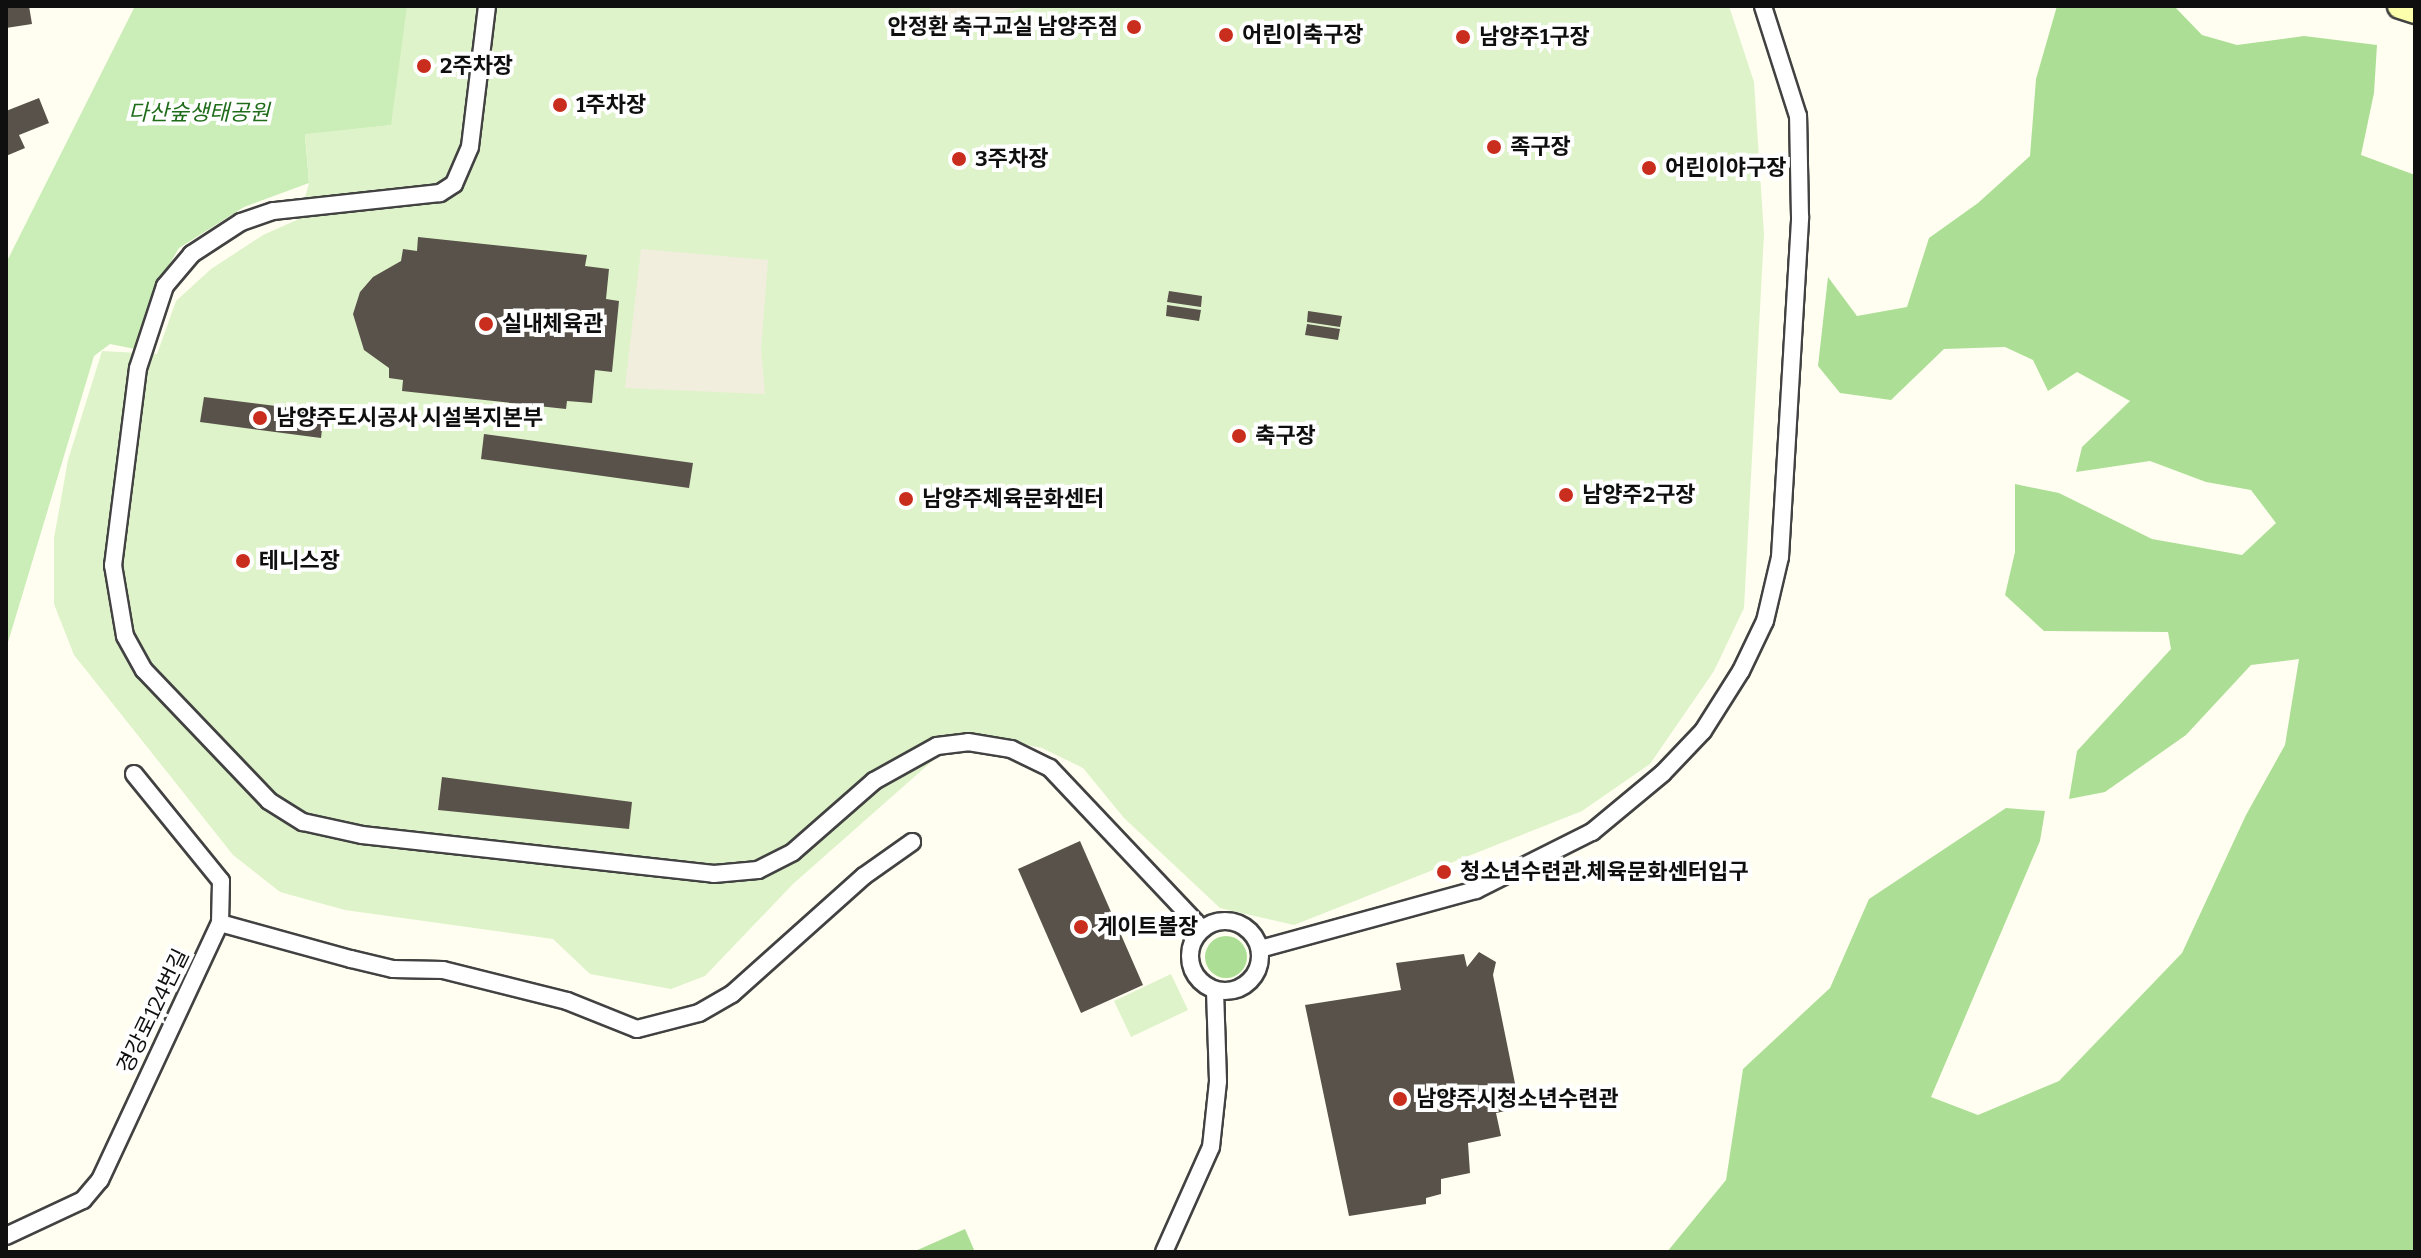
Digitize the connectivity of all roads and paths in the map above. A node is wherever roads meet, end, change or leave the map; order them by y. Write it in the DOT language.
graph roads {
  1 [pos="487,6"];
  2 [pos="1763,6"];
  3 [pos="2400,6"];
  4 [pos="2415,11"];
  5 [pos="134,774"];
  6 [pos="912,842"];
  7 [pos="220,923"];
  8 [pos="1202,929"];
  9 [pos="1260,949"];
  10 [pos="1215,990"];
  11 [pos="6,1236"];
  12 [pos="1164,1252"];
  1 -- 8 [label="street"];
  2 -- 9 [label="street"];
  3 -- 4 [label="street"];
  5 -- 7 [label="street, 경강로124번길"];
  6 -- 7 [label="street"];
  7 -- 11 [label="street, 경강로124번길"];
  8 -- 9 [label="street"];
  8 -- 10 [label="street"];
  9 -- 10 [label="street"];
  10 -- 12 [label="street"];
}
